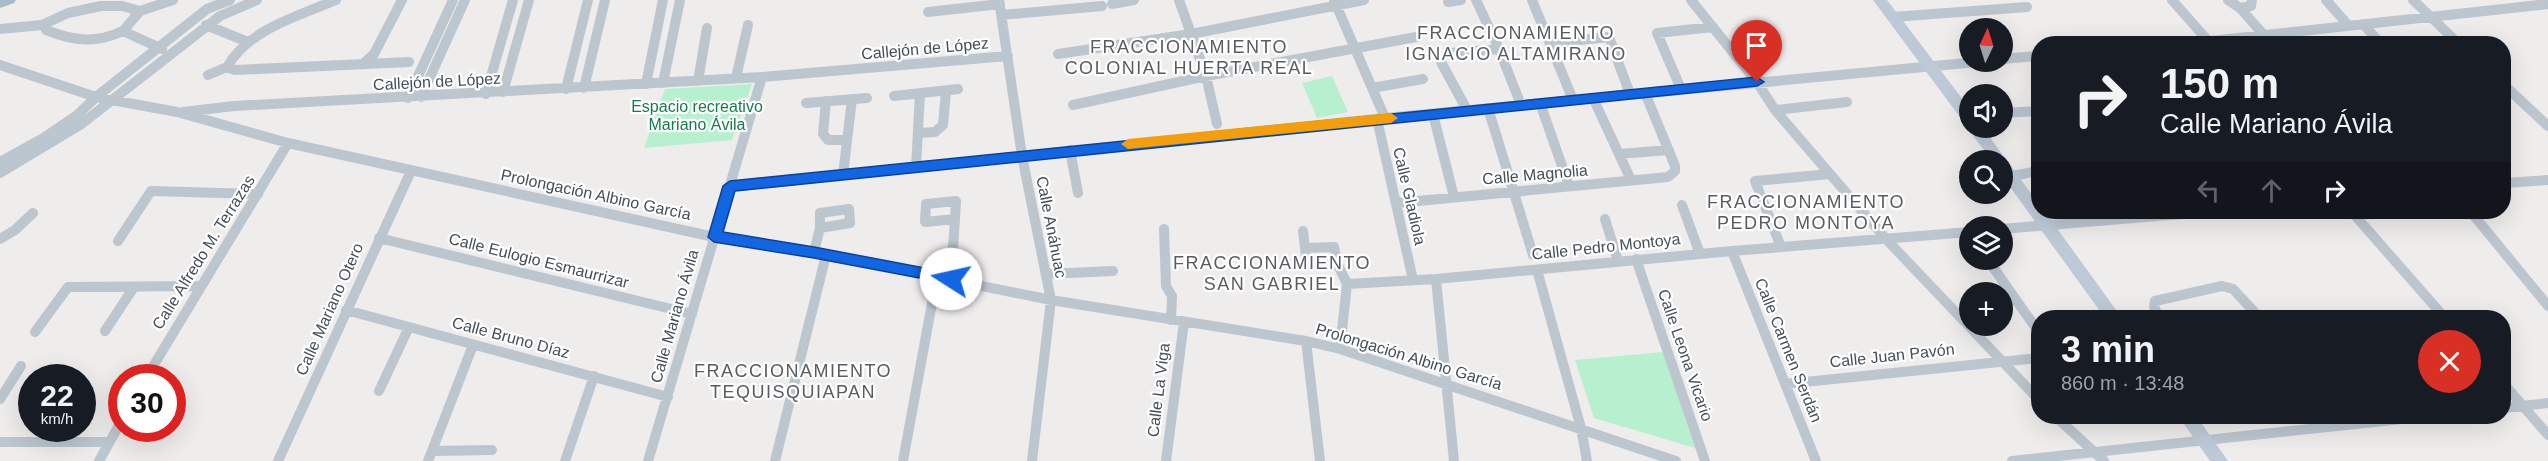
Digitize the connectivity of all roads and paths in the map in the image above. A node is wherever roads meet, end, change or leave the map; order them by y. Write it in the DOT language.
graph roads {
  1 [pos="9,0"];
  2 [pos="173,0"];
  3 [pos="230,0"];
  4 [pos="257,0"];
  5 [pos="336,0"];
  6 [pos="402,0"];
  7 [pos="453,0"];
  8 [pos="465,0"];
  9 [pos="513,0"];
  10 [pos="529,0"];
  11 [pos="588,0"];
  12 [pos="604,0"];
  13 [pos="663,0"];
  14 [pos="1134,0"];
  15 [pos="1179,0"];
  16 [pos="1364,0"];
  17 [pos="1461,0"];
  18 [pos="1476,0"];
  19 [pos="1532,0"];
  20 [pos="1691,0"];
  21 [pos="1880,0"];
  22 [pos="2172,0"];
  23 [pos="2228,0"];
  24 [pos="2252,0"];
  25 [pos="2326,0"];
  26 [pos="2413,0"];
  27 [pos="1448,2"];
  28 [pos="0,3"];
  29 [pos="1335,3"];
  30 [pos="679,4"];
  31 [pos="2548,4"];
  32 [pos="1001,6"];
  33 [pos="2027,7"];
  34 [pos="2240,8"];
  35 [pos="140,11"];
  36 [pos="661,11"];
  37 [pos="928,12"];
  38 [pos="1893,17"];
  39 [pos="2430,17"];
  40 [pos="2362,24"];
  41 [pos="44,25"];
  42 [pos="748,25"];
  43 [pos="2348,25"];
  44 [pos="206,26"];
  45 [pos="1713,27"];
  46 [pos="598,28"];
  47 [pos="706,28"];
  48 [pos="0,29"];
  49 [pos="581,29"];
  50 [pos="123,31"];
  51 [pos="1191,34"];
  52 [pos="2263,34"];
  53 [pos="2204,36"];
  54 [pos="2250,36"];
  55 [pos="2373,36"];
  56 [pos="2450,36"];
  57 [pos="1416,37"];
  58 [pos="520,39"];
  59 [pos="503,40"];
  60 [pos="248,42"];
  61 [pos="1552,44"];
  62 [pos="158,48"];
  63 [pos="1356,49"];
  64 [pos="1499,49"];
  65 [pos="171,52"];
  66 [pos="1451,53"];
  67 [pos="1058,54"];
  68 [pos="1008,56"];
  69 [pos="2031,57"];
  70 [pos="2013,58"];
  71 [pos="410,62"];
  72 [pos="364,63"];
  73 [pos="1441,63"];
  74 [pos="1959,63"];
  75 [pos="0,65"];
  76 [pos="1928,66"];
  77 [pos="227,67"];
  78 [pos="208,75"];
  79 [pos="1206,76"];
  80 [pos="762,77"];
  81 [pos="736,78"];
  82 [pos="1423,79"];
  83 [pos="698,81"];
  84 [pos="1757,82"];
  85 [pos="663,83"];
  86 [pos="646,84"];
  87 [pos="584,88"];
  88 [pos="1372,88"];
  89 [pos="566,89"];
  90 [pos="958,89"];
  91 [pos="1681,89"];
  92 [pos="946,91"];
  93 [pos="503,92"];
  94 [pos="2511,92"];
  95 [pos="486,93"];
  96 [pos="920,93"];
  97 [pos="1646,93"];
  98 [pos="1630,94"];
  99 [pos="894,96"];
  100 [pos="96,97"];
  101 [pos="421,97"];
  102 [pos="408,98"];
  103 [pos="867,98"];
  104 [pos="1593,98"];
  105 [pos="852,99"];
  106 [pos="111,100"];
  107 [pos="1573,100"];
  108 [pos="826,101"];
  109 [pos="1847,102"];
  110 [pos="806,103"];
  111 [pos="1540,103"];
  112 [pos="1073,105"];
  113 [pos="1521,105"];
  114 [pos="234,106"];
  115 [pos="1959,106"];
  116 [pos="1488,108"];
  117 [pos="1467,110"];
  118 [pos="1775,110"];
  119 [pos="2031,111"];
  120 [pos="177,112"];
  121 [pos="2013,112"];
  122 [pos="1433,114"];
  123 [pos="1381,119"];
  124 [pos="217,124"];
  125 [pos="1217,124"];
  126 [pos="2548,126"];
  127 [pos="918,133"];
  128 [pos="847,140"];
  129 [pos="288,143"];
  130 [pos="1070,150"];
  131 [pos="1669,150"];
  132 [pos="1619,154"];
  133 [pos="1022,156"];
  134 [pos="0,162"];
  135 [pos="916,168"];
  136 [pos="2013,168"];
  137 [pos="2031,170"];
  138 [pos="411,171"];
  139 [pos="0,173"];
  140 [pos="1830,174"];
  141 [pos="843,175"];
  142 [pos="2013,178"];
  143 [pos="1631,180"];
  144 [pos="2511,180"];
  145 [pos="2548,180"];
  146 [pos="730,186"];
  147 [pos="1569,186"];
  148 [pos="1512,192"];
  149 [pos="1078,193"];
  150 [pos="258,194"];
  151 [pos="1454,197"];
  152 [pos="2031,202"];
  153 [pos="1397,203"];
  154 [pos="1682,205"];
  155 [pos="33,213"];
  156 [pos="956,219"];
  157 [pos="1605,219"];
  158 [pos="2044,219"];
  159 [pos="2121,219"];
  160 [pos="2358,219"];
  161 [pos="2476,219"];
  162 [pos="2048,225"];
  163 [pos="820,228"];
  164 [pos="2013,228"];
  165 [pos="1164,229"];
  166 [pos="1304,231"];
  167 [pos="1959,234"];
  168 [pos="714,237"];
  169 [pos="379,238"];
  170 [pos="1886,238"];
  171 [pos="0,239"];
  172 [pos="118,241"];
  173 [pos="1781,247"];
  174 [pos="1306,248"];
  175 [pos="1732,251"];
  176 [pos="820,254"];
  177 [pos="1700,254"];
  178 [pos="1533,255"];
  179 [pos="1636,259"];
  180 [pos="1618,261"];
  181 [pos="1338,265"];
  182 [pos="1537,270"];
  183 [pos="1995,270"];
  184 [pos="1113,271"];
  185 [pos="1046,274"];
  186 [pos="937,276"];
  187 [pos="951,279"];
  188 [pos="1436,279"];
  189 [pos="1413,280"];
  190 [pos="1347,284"];
  191 [pos="201,286"];
  192 [pos="134,287"];
  193 [pos="1051,300"];
  194 [pos="2548,306"];
  195 [pos="346,310"];
  196 [pos="2108,310"];
  197 [pos="2156,310"];
  198 [pos="2253,310"];
  199 [pos="2438,310"];
  200 [pos="692,314"];
  201 [pos="1178,321"];
  202 [pos="2031,321"];
  203 [pos="408,327"];
  204 [pos="105,331"];
  205 [pos="35,332"];
  206 [pos="1306,341"];
  207 [pos="473,345"];
  208 [pos="1340,349"];
  209 [pos="2031,358"];
  210 [pos="1999,360"];
  211 [pos="154,364"];
  212 [pos="18,371"];
  213 [pos="594,376"];
  214 [pos="1785,384"];
  215 [pos="1445,385"];
  216 [pos="379,391"];
  217 [pos="2031,392"];
  218 [pos="2511,393"];
  219 [pos="668,397"];
  220 [pos="0,399"];
  221 [pos="2548,404"];
  222 [pos="2522,406"];
  223 [pos="2511,407"];
  224 [pos="2063,424"];
  225 [pos="2193,424"];
  226 [pos="2358,424"];
  227 [pos="1581,428"];
  228 [pos="2548,435"];
  229 [pos="2206,441"];
  230 [pos="0,442"];
  231 [pos="108,442"];
  232 [pos="109,442"];
  233 [pos="492,450"];
  234 [pos="2093,453"];
  235 [pos="430,456"];
  236 [pos="99,461"];
  237 [pos="278,461"];
  238 [pos="565,461"];
  239 [pos="648,461"];
  240 [pos="776,461"];
  241 [pos="903,461"];
  242 [pos="1032,461"];
  243 [pos="1166,461"];
  244 [pos="1320,461"];
  245 [pos="1454,461"];
  246 [pos="1587,461"];
  247 [pos="1676,461"];
  248 [pos="1705,461"];
  249 [pos="1816,461"];
  250 [pos="2012,461"];
  251 [pos="2104,461"];
  252 [pos="2220,461"];
  1 -- 28 [label="main road"];
  2 -- 35 [label="street"];
  3 -- 62 [label="street"];
  4 -- 44 [label="street"];
  5 -- 60 [label="street"];
  6 -- 72 [label="street"];
  7 -- 102 [label="street"];
  8 -- 101 [label="street"];
  9 -- 59 [label="street"];
  10 -- 58 [label="street"];
  11 -- 49 [label="street"];
  12 -- 46 [label="street"];
  13 -- 36 [label="street"];
  14 -- 32 [label="street"];
  15 -- 51 [label="street"];
  16 -- 29 [label="street"];
  17 -- 27 [label="street"];
  18 -- 64 [label="street"];
  19 -- 61 [label="street"];
  20 -- 45 [label="street"];
  21 -- 38 [label="street"];
  22 -- 53 [label="street"];
  23 -- 34 [label="street"];
  24 -- 34 [label="street"];
  25 -- 43 [label="street"];
  26 -- 39 [label="street"];
  29 -- 51 [label="street"];
  29 -- 63 [label="street, Calle Gladiola"];
  30 -- 36 [label="street"];
  30 -- 85 [label="street"];
  31 -- 39 [label="street"];
  32 -- 37 [label="street"];
  32 -- 68 [label="street, Calle Anáhuac"];
  33 -- 38 [label="street"];
  34 -- 52 [label="street"];
  35 -- 41 [label="street"];
  35 -- 50 [label="street"];
  36 -- 86 [label="street"];
  38 -- 76 [label="street"];
  39 -- 40 [label="street"];
  39 -- 56 [label="street"];
  40 -- 43 [label="street"];
  40 -- 55 [label="street"];
  41 -- 48 [label="street"];
  41 -- 50 [label="street"];
  42 -- 81 [label="street"];
  43 -- 52 [label="street"];
  44 -- 60 [label="street"];
  44 -- 65 [label="street"];
  45 -- 84 [label="street"];
  45 -- 91 [label="street"];
  46 -- 49 [label="street"];
  46 -- 87 [label="street"];
  47 -- 83 [label="street"];
  49 -- 89 [label="street"];
  50 -- 62 [label="street"];
  51 -- 67 [label="street"];
  51 -- 79 [label="street"];
  52 -- 54 [label="street"];
  57 -- 63 [label="street"];
  58 -- 59 [label="street"];
  58 -- 93 [label="street"];
  59 -- 95 [label="street"];
  60 -- 77 [label="street"];
  61 -- 98 [label="street"];
  61 -- 107 [label="street"];
  62 -- 65 [label="street"];
  62 -- 100 [label="street"];
  63 -- 79 [label="street"];
  63 -- 88 [label="street, Calle Gladiola"];
  64 -- 66 [label="street"];
  64 -- 113 [label="street"];
  65 -- 106 [label="street"];
  68 -- 80 [label="street, Callejón de López"];
  68 -- 133 [label="street, Calle Anáhuac"];
  69 -- 70 [label="street"];
  71 -- 72 [label="street"];
  72 -- 77 [label="street"];
  73 -- 117 [label="street"];
  74 -- 76 [label="street"];
  75 -- 100 [label="street, Prolongación Albino García"];
  76 -- 84 [label="street"];
  76 -- 115 [label="street"];
  77 -- 78 [label="street"];
  79 -- 112 [label="street"];
  79 -- 125 [label="street"];
  80 -- 81 [label="street, Callejón de López"];
  80 -- 146 [label="street, Calle Mariano Ávila"];
  81 -- 83 [label="street, Callejón de López"];
  82 -- 88 [label="street"];
  83 -- 85 [label="street, Callejón de López"];
  84 -- 91 [label="street"];
  84 -- 118 [label="street"];
  85 -- 86 [label="street, Callejón de López"];
  86 -- 87 [label="street, Callejón de López"];
  87 -- 89 [label="street, Callejón de López"];
  88 -- 123 [label="street, Calle Gladiola"];
  89 -- 93 [label="street, Callejón de López"];
  90 -- 92 [label="street"];
  91 -- 97 [label="street"];
  92 -- 96 [label="street"];
  92 -- 127 [label="street"];
  93 -- 95 [label="street, Callejón de López"];
  94 -- 126 [label="street"];
  95 -- 101 [label="street, Callejón de López"];
  96 -- 99 [label="street"];
  96 -- 127 [label="street"];
  97 -- 98 [label="street"];
  97 -- 131 [label="street"];
  98 -- 104 [label="street"];
  100 -- 106 [label="street, Prolongación Albino García"];
  100 -- 134 [label="street"];
  101 -- 102 [label="street, Callejón de López"];
  102 -- 114 [label="street, Callejón de López"];
  103 -- 105 [label="street"];
  104 -- 107 [label="street"];
  104 -- 132 [label="street"];
  105 -- 108 [label="street"];
  105 -- 128 [label="street"];
  106 -- 120 [label="street, Prolongación Albino García"];
  106 -- 139 [label="street"];
  107 -- 111 [label="street"];
  108 -- 110 [label="street"];
  108 -- 128 [label="street"];
  109 -- 118 [label="street"];
  111 -- 113 [label="street"];
  111 -- 147 [label="street"];
  113 -- 116 [label="street"];
  114 -- 120 [label="street, Callejón de López"];
  114 -- 124 [label="street"];
  116 -- 117 [label="street"];
  116 -- 148 [label="street"];
  117 -- 122 [label="street"];
  118 -- 140 [label="street"];
  119 -- 121 [label="street"];
  120 -- 124 [label="street, Prolongación Albino García"];
  122 -- 123 [label="street"];
  122 -- 151 [label="street"];
  123 -- 130 [label="street"];
  123 -- 153 [label="street, Calle Gladiola"];
  124 -- 129 [label="street, Prolongación Albino García"];
  127 -- 135 [label="street"];
  128 -- 141 [label="street"];
  129 -- 138 [label="street, Prolongación Albino García"];
  129 -- 150 [label="street, Calle Alfredo M. Terrazas"];
  130 -- 133 [label="street"];
  130 -- 149 [label="street"];
  131 -- 132 [label="street"];
  131 -- 143 [label="street, Calle Magnolia"];
  132 -- 143 [label="street"];
  133 -- 135 [label="street"];
  133 -- 185 [label="street, Calle Anáhuac"];
  135 -- 141 [label="street"];
  136 -- 137 [label="street"];
  138 -- 168 [label="street, Prolongación Albino García"];
  138 -- 169 [label="street, Calle Mariano Otero"];
  140 -- 170 [label="street"];
  140 -- 173 [label="street"];
  141 -- 146 [label="street"];
  142 -- 152 [label="street"];
  143 -- 147 [label="street, Calle Magnolia"];
  144 -- 145 [label="street"];
  146 -- 168 [label="street, Calle Mariano Ávila"];
  147 -- 148 [label="street, Calle Magnolia"];
  148 -- 151 [label="street, Calle Magnolia"];
  148 -- 178 [label="street"];
  150 -- 172 [label="street"];
  150 -- 191 [label="street, Calle Alfredo M. Terrazas"];
  151 -- 153 [label="street, Calle Magnolia"];
  153 -- 189 [label="street, Calle Gladiola"];
  154 -- 177 [label="street"];
  155 -- 171 [label="street"];
  156 -- 187 [label="street"];
  157 -- 180 [label="street"];
  158 -- 162 [label="street"];
  159 -- 162 [label="street"];
  160 -- 199 [label="street"];
  161 -- 194 [label="street"];
  162 -- 164 [label="street"];
  162 -- 196 [label="street"];
  163 -- 176 [label="street"];
  165 -- 201 [label="street, Calle La Viga"];
  166 -- 174 [label="street"];
  167 -- 170 [label="street, Calle Pedro Montoya"];
  168 -- 176 [label="street, Prolongación Albino García"];
  168 -- 200 [label="street, Calle Mariano Ávila"];
  169 -- 195 [label="street, Calle Mariano Otero"];
  169 -- 200 [label="street, Calle Eulogio Esmaurrizar"];
  170 -- 173 [label="street, Calle Pedro Montoya"];
  170 -- 210 [label="street"];
  173 -- 175 [label="street, Calle Pedro Montoya"];
  174 -- 181 [label="street"];
  174 -- 181 [label="street"];
  175 -- 177 [label="street, Calle Pedro Montoya"];
  175 -- 214 [label="street, Calle Carmen Serdán"];
  176 -- 186 [label="street, Prolongación Albino García"];
  176 -- 240 [label="street"];
  177 -- 179 [label="street, Calle Pedro Montoya"];
  179 -- 180 [label="street, Calle Pedro Montoya"];
  179 -- 248 [label="street, Calle Leona Vicario"];
  180 -- 182 [label="street, Calle Pedro Montoya"];
  181 -- 190 [label="street"];
  182 -- 188 [label="street, Calle Pedro Montoya"];
  182 -- 227 [label="street"];
  183 -- 202 [label="street"];
  184 -- 185 [label="street"];
  185 -- 193 [label="street, Calle Anáhuac"];
  186 -- 187 [label="street, Prolongación Albino García"];
  186 -- 241 [label="street"];
  187 -- 193 [label="street, Prolongación Albino García"];
  188 -- 189 [label="street, Calle Pedro Montoya"];
  188 -- 215 [label="street"];
  189 -- 190 [label="street, Calle Pedro Montoya"];
  190 -- 208 [label="street"];
  191 -- 192 [label="street"];
  191 -- 211 [label="street, Calle Alfredo M. Terrazas"];
  192 -- 204 [label="street"];
  192 -- 205 [label="street"];
  193 -- 201 [label="street, Prolongación Albino García"];
  193 -- 242 [label="street, Calle Anáhuac"];
  195 -- 203 [label="street, Calle Bruno Díaz"];
  195 -- 237 [label="street, Calle Mariano Otero"];
  197 -- 198 [label="street"];
  200 -- 219 [label="street, Calle Mariano Ávila"];
  201 -- 206 [label="street, Prolongación Albino García"];
  201 -- 243 [label="street, Calle La Viga"];
  203 -- 207 [label="street, Calle Bruno Díaz"];
  203 -- 216 [label="street"];
  206 -- 208 [label="street, Prolongación Albino García"];
  206 -- 244 [label="street"];
  207 -- 213 [label="street, Calle Bruno Díaz"];
  207 -- 235 [label="street"];
  208 -- 215 [label="street, Prolongación Albino García"];
  209 -- 210 [label="street, Calle Juan Pavón"];
  210 -- 214 [label="street, Calle Juan Pavón"];
  210 -- 217 [label="street"];
  212 -- 220 [label="street"];
  213 -- 219 [label="street, Calle Bruno Díaz"];
  213 -- 238 [label="street"];
  214 -- 249 [label="street, Calle Carmen Serdán"];
  215 -- 227 [label="street, Prolongación Albino García"];
  215 -- 245 [label="street"];
  218 -- 222 [label="street"];
  219 -- 239 [label="street, Calle Mariano Ávila"];
  221 -- 222 [label="street"];
  222 -- 223 [label="street"];
  222 -- 228 [label="street"];
  224 -- 234 [label="street"];
  225 -- 229 [label="street"];
  226 -- 229 [label="street"];
  227 -- 246 [label="street"];
  227 -- 247 [label="street, Prolongación Albino García"];
  229 -- 234 [label="street"];
  229 -- 252 [label="street"];
  230 -- 231 [label="street"];
  232 -- 236 [label="street"];
  233 -- 235 [label="street"];
  234 -- 250 [label="street"];
  234 -- 251 [label="street"];
}
